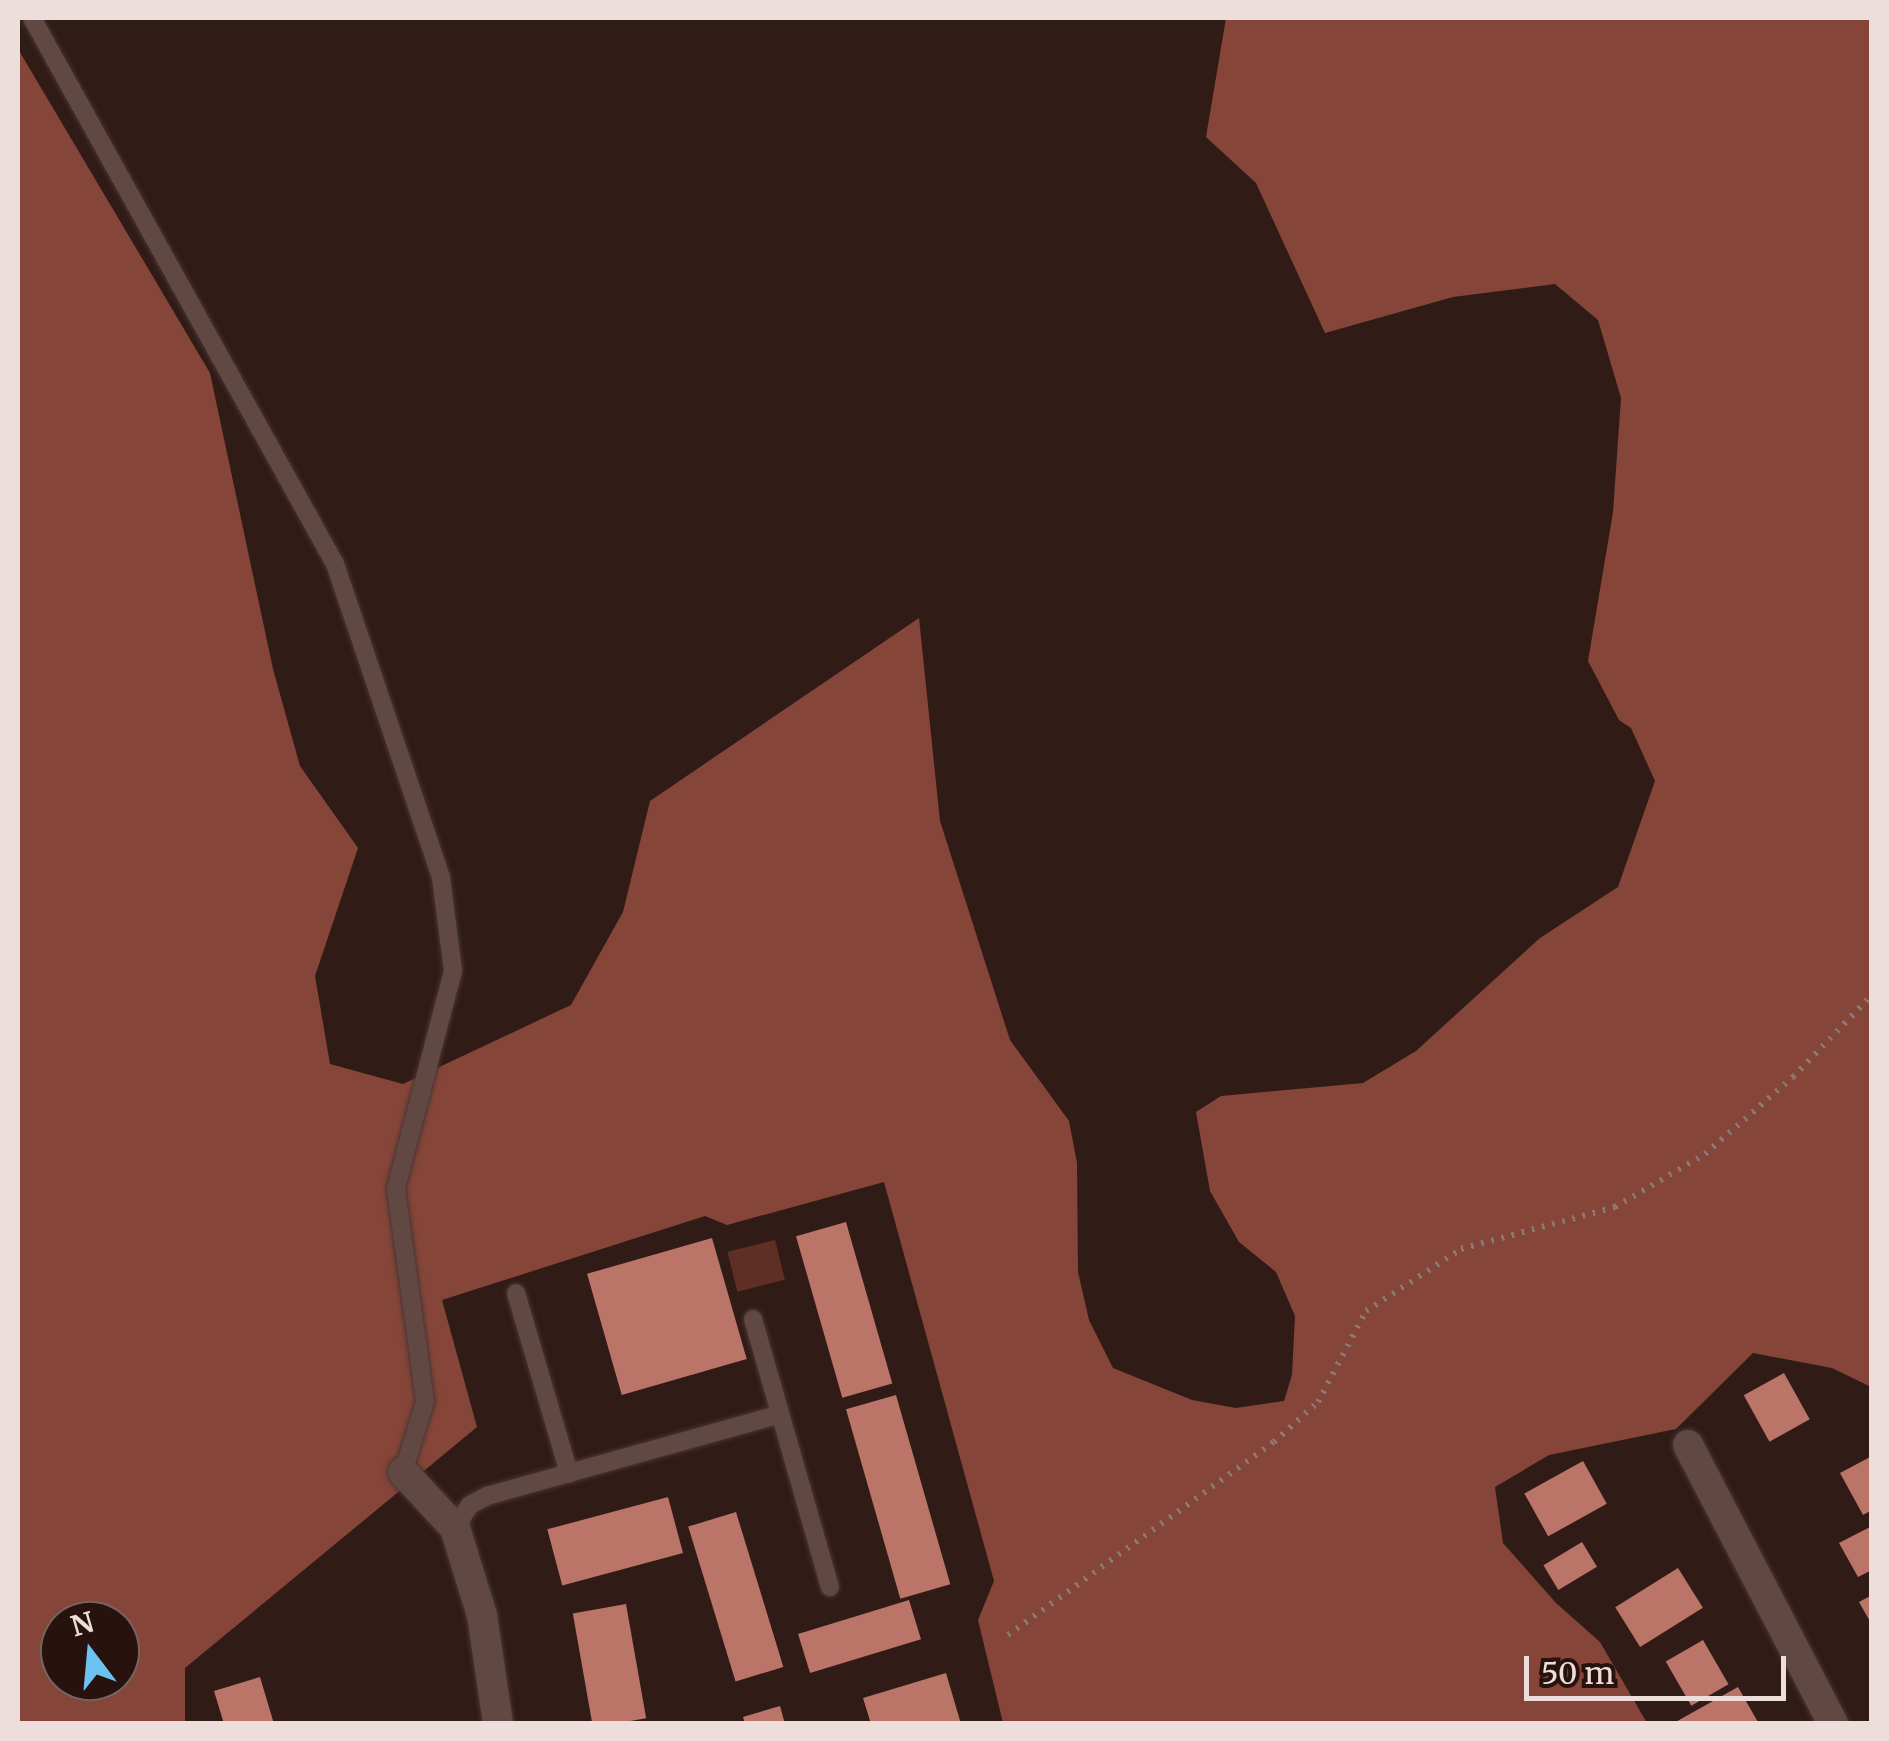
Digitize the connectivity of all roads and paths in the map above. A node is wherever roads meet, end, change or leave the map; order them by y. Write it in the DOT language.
graph roads {
  1 [pos="32,18"];
  2 [pos="1872,994"];
  3 [pos="516,1293"];
  4 [pos="753,1319"];
  5 [pos="780,1414"];
  6 [pos="1688,1445"];
  7 [pos="403,1472"];
  8 [pos="569,1473"];
  9 [pos="455,1528"];
  10 [pos="830,1587"];
  11 [pos="1008,1636"];
  12 [pos="498,1724"];
  13 [pos="1833,1724"];
  1 -- 7 [label="lane"];
  2 -- 11 [label="path"];
  3 -- 8 [label="lane"];
  4 -- 5 [label="lane"];
  5 -- 8 [label="lane"];
  5 -- 10 [label="lane"];
  6 -- 13 [label="street"];
  7 -- 9 [label="street"];
  8 -- 9 [label="lane"];
  9 -- 12 [label="street"];
}
